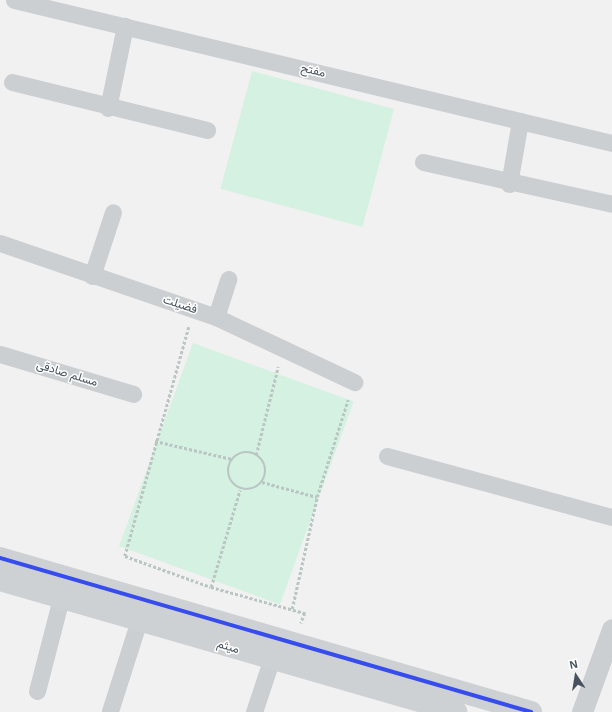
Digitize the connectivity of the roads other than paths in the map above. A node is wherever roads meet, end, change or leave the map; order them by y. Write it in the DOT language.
graph roads {
  1 [pos="14,0"];
  2 [pos="125,26"];
  3 [pos="12,82"];
  4 [pos="108,108"];
  5 [pos="520,121"];
  6 [pos="207,130"];
  7 [pos="612,143"];
  8 [pos="423,162"];
  9 [pos="510,184"];
  10 [pos="612,204"];
  11 [pos="113,212"];
  12 [pos="0,243"];
  13 [pos="92,276"];
  14 [pos="228,279"];
  15 [pos="216,317"];
  16 [pos="0,354"];
  17 [pos="354,382"];
  18 [pos="133,394"];
  19 [pos="387,456"];
  20 [pos="612,517"];
  21 [pos="0,558"];
  22 [pos="0,580"];
  23 [pos="61,598"];
  24 [pos="139,620"];
  25 [pos="612,629"];
  26 [pos="271,660"];
  27 [pos="37,691"];
  28 [pos="110,711"];
  29 [pos="254,712"];
  30 [pos="456,712"];
  31 [pos="531,712"];
  32 [pos="582,712"];
  1 -- 2 [label="street, مفتح"];
  2 -- 4 [label="street"];
  2 -- 5 [label="street, مفتح"];
  3 -- 4 [label="street"];
  4 -- 6 [label="street"];
  5 -- 7 [label="street, مفتح"];
  5 -- 9 [label="street"];
  8 -- 9 [label="street"];
  9 -- 10 [label="street"];
  11 -- 13 [label="street"];
  12 -- 13 [label="street, فضیلت"];
  13 -- 15 [label="street, فضیلت"];
  14 -- 15 [label="street"];
  15 -- 17 [label="street, فضیلت"];
  16 -- 18 [label="street, مسلم صادقی"];
  19 -- 20 [label="street"];
  21 -- 31 [label="main road, میثم"];
  22 -- 23 [label="main road, میثم"];
  23 -- 24 [label="main road, میثم"];
  23 -- 27 [label="street"];
  24 -- 26 [label="main road, میثم"];
  24 -- 28 [label="street"];
  25 -- 32 [label="street"];
  26 -- 29 [label="street"];
  26 -- 30 [label="main road, میثم"];
}
